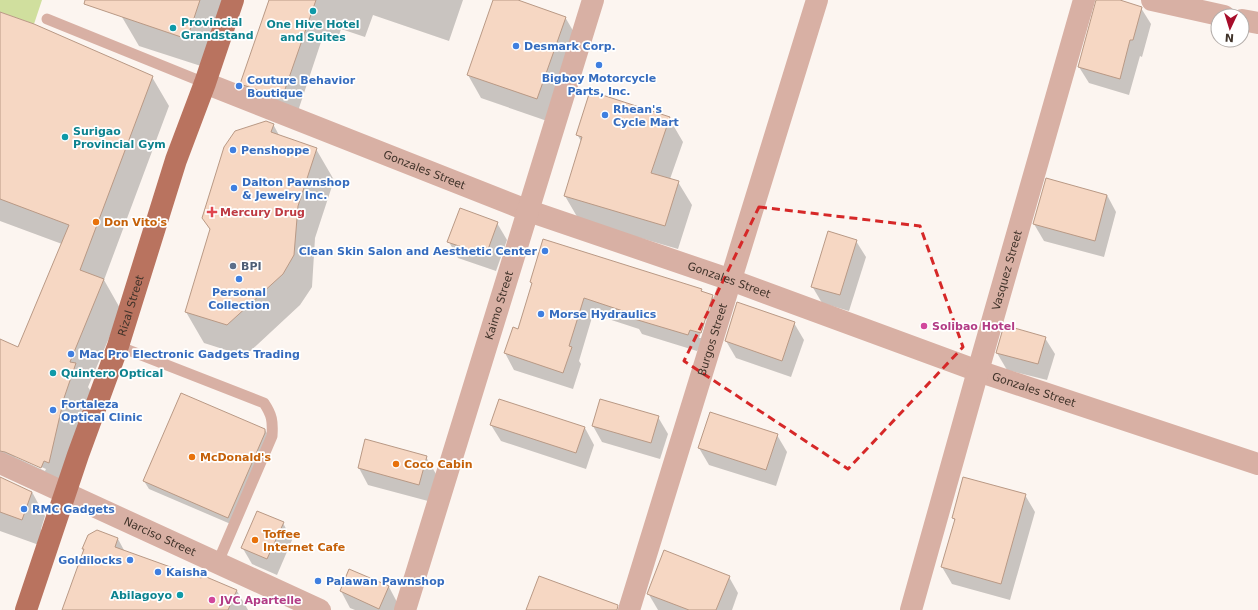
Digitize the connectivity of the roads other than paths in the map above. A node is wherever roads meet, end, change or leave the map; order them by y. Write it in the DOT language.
graph roads {
  1 [pos="233,0"];
  2 [pos="593,0"];
  3 [pos="817,0"];
  4 [pos="1084,0"];
  5 [pos="1152,0"];
  6 [pos="1210,13"];
  7 [pos="47,19"];
  8 [pos="205,83"];
  9 [pos="529,211"];
  10 [pos="731,280"];
  11 [pos="118,346"];
  12 [pos="978,371"];
  13 [pos="0,463"];
  14 [pos="1258,464"];
  15 [pos="65,494"];
  16 [pos="218,562"];
  17 [pos="26,610"];
  18 [pos="320,610"];
  19 [pos="406,610"];
  20 [pos="630,610"];
  21 [pos="911,610"];
  1 -- 8 [label="main road, Rizal Street"];
  2 -- 9 [label="street, Kaimo Street"];
  3 -- 10 [label="street, Burgos Street"];
  4 -- 12 [label="street, Vasquez Street"];
  5 -- 6 [label="street"];
  7 -- 8 [label="lane"];
  8 -- 9 [label="street, Gonzales Street"];
  8 -- 11 [label="main road, Rizal Street"];
  9 -- 10 [label="street, Gonzales Street"];
  9 -- 19 [label="street, Kaimo Street"];
  10 -- 12 [label="street, Gonzales Street"];
  10 -- 20 [label="street, Burgos Street"];
  11 -- 15 [label="main road, Rizal Street"];
  11 -- 16 [label="lane"];
  12 -- 14 [label="street, Gonzales Street"];
  12 -- 21 [label="street, Vasquez Street"];
  13 -- 15 [label="street, Narciso Street"];
  15 -- 16 [label="street, Narciso Street"];
  15 -- 17 [label="main road, Rizal Street"];
  16 -- 18 [label="street, Narciso Street"];
}
